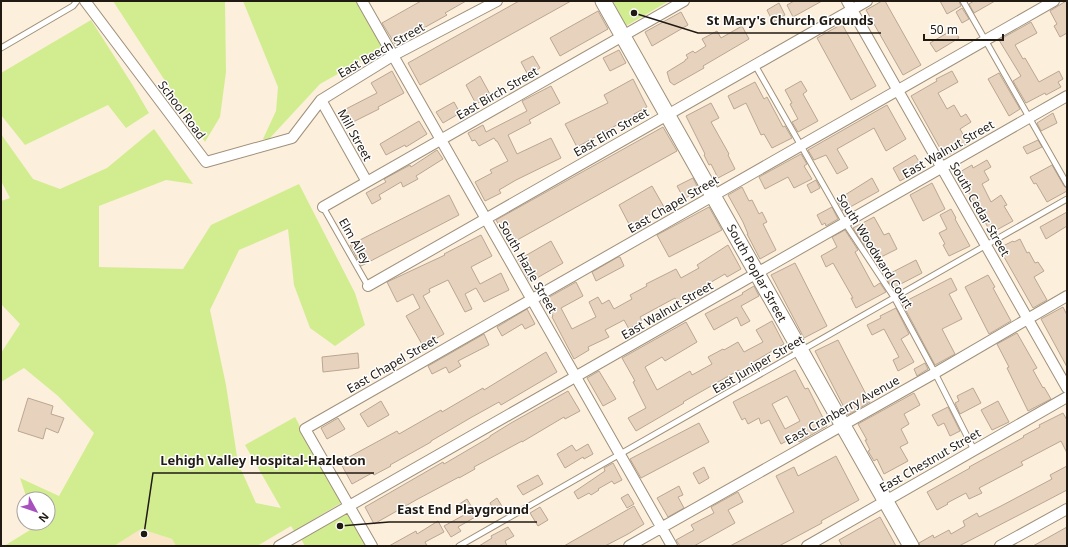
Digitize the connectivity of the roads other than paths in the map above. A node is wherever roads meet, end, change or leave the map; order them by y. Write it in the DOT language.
graph roads {
  1 [pos="77,1"];
  2 [pos="85,1"];
  3 [pos="362,1"];
  4 [pos="497,1"];
  5 [pos="603,1"];
  6 [pos="684,1"];
  7 [pos="867,1"];
  8 [pos="963,1"];
  9 [pos="1054,1"];
  10 [pos="850,5"];
  11 [pos="623,36"];
  12 [pos="985,40"];
  13 [pos="1,48"];
  14 [pos="394,55"];
  15 [pos="755,65"];
  16 [pos="898,90"];
  17 [pos="1067,96"];
  18 [pos="321,100"];
  19 [pos="667,115"];
  20 [pos="1030,117"];
  21 [pos="292,138"];
  22 [pos="441,140"];
  23 [pos="801,146"];
  24 [pos="942,167"];
  25 [pos="367,182"];
  26 [pos="1067,184"];
  27 [pos="713,196"];
  28 [pos="1067,199"];
  29 [pos="323,207"];
  30 [pos="486,219"];
  31 [pos="845,223"];
  32 [pos="986,245"];
  33 [pos="757,273"];
  34 [pos="368,286"];
  35 [pos="1067,296"];
  36 [pos="894,297"];
  37 [pos="531,300"];
  38 [pos="1028,318"];
  39 [pos="801,351"];
  40 [pos="935,372"];
  41 [pos="575,377"];
  42 [pos="1067,388"];
  43 [pos="1067,397"];
  44 [pos="842,424"];
  45 [pos="974,450"];
  46 [pos="620,454"];
  47 [pos="885,501"];
  48 [pos="349,506"];
  49 [pos="1067,509"];
  50 [pos="661,528"];
  51 [pos="279,546"];
  52 [pos="372,546"];
  53 [pos="459,546"];
  54 [pos="629,546"];
  55 [pos="672,546"];
  56 [pos="807,546"];
  57 [pos="911,546"];
  58 [pos="1000,546"];
  1 -- 13 [label="lane"];
  2 -- 21 [label="street, School Road"];
  3 -- 14 [label="street, South Hazle Street"];
  4 -- 14 [label="street, East Beech Street"];
  5 -- 11 [label="main road, South Poplar Street"];
  6 -- 11 [label="street, East Birch Street"];
  7 -- 10 [label="street, East Elm Street"];
  8 -- 12 [label="lane"];
  9 -- 12 [label="street, East Chapel Street"];
  10 -- 15 [label="street, East Elm Street"];
  10 -- 16 [label="street, South Cedar Street"];
  11 -- 19 [label="main road, South Poplar Street"];
  11 -- 22 [label="street, East Birch Street"];
  12 -- 16 [label="street, East Chapel Street"];
  12 -- 20 [label="lane"];
  14 -- 18 [label="street, East Beech Street"];
  14 -- 22 [label="street, South Hazle Street"];
  15 -- 19 [label="street, East Elm Street"];
  15 -- 23 [label="lane, South Woodward Court"];
  16 -- 23 [label="street, East Chapel Street"];
  16 -- 24 [label="street, South Cedar Street"];
  17 -- 20 [label="street, East Walnut Street"];
  18 -- 21 [label="street, East Beech Street"];
  18 -- 25 [label="street, Mill Street"];
  19 -- 27 [label="main road, South Poplar Street"];
  19 -- 30 [label="street, East Elm Street"];
  20 -- 24 [label="street, East Walnut Street"];
  20 -- 26 [label="lane"];
  22 -- 25 [label="street, East Birch Street"];
  22 -- 30 [label="street, South Hazle Street"];
  23 -- 27 [label="street, East Chapel Street"];
  23 -- 31 [label="lane, South Woodward Court"];
  24 -- 31 [label="street, East Walnut Street"];
  24 -- 32 [label="street, South Cedar Street"];
  25 -- 29 [label="street, East Birch Street"];
  27 -- 33 [label="main road, South Poplar Street"];
  27 -- 37 [label="street, East Chapel Street"];
  28 -- 32 [label="lane, East Juniper Street"];
  29 -- 34 [label="lane, Elm Alley"];
  30 -- 34 [label="street, East Elm Street"];
  30 -- 37 [label="street, South Hazle Street"];
  31 -- 33 [label="street, East Walnut Street"];
  31 -- 36 [label="lane, South Woodward Court"];
  32 -- 36 [label="lane, East Juniper Street"];
  32 -- 38 [label="street, South Cedar Street"];
  33 -- 39 [label="main road, South Poplar Street"];
  33 -- 41 [label="street, East Walnut Street"];
  35 -- 38 [label="street, East Cranberry Avenue"];
  36 -- 39 [label="lane, East Juniper Street"];
  36 -- 40 [label="lane, South Woodward Court"];
  37 -- 41 [label="street, South Hazle Street"];
  37 -- 48 [label="street, East Chapel Street"];
  38 -- 40 [label="street, East Cranberry Avenue"];
  38 -- 42 [label="street, South Cedar Street"];
  39 -- 44 [label="main road, South Poplar Street"];
  39 -- 46 [label="lane, East Juniper Street"];
  40 -- 44 [label="street, East Cranberry Avenue"];
  40 -- 45 [label="lane, South Woodward Court"];
  41 -- 46 [label="street, South Hazle Street"];
  41 -- 48 [label="street, East Walnut Street"];
  43 -- 45 [label="street, East Chestnut Street"];
  44 -- 47 [label="main road, South Poplar Street"];
  44 -- 50 [label="street, East Cranberry Avenue"];
  45 -- 47 [label="street, East Chestnut Street"];
  46 -- 50 [label="street, South Hazle Street"];
  46 -- 53 [label="lane, East Juniper Street"];
  47 -- 56 [label="street, East Chestnut Street"];
  47 -- 57 [label="main road, South Poplar Street"];
  48 -- 51 [label="street, East Walnut Street"];
  48 -- 52 [label="street"];
  49 -- 58 [label="street"];
  50 -- 54 [label="street, East Cranberry Avenue"];
  50 -- 55 [label="street, South Hazle Street"];
}
